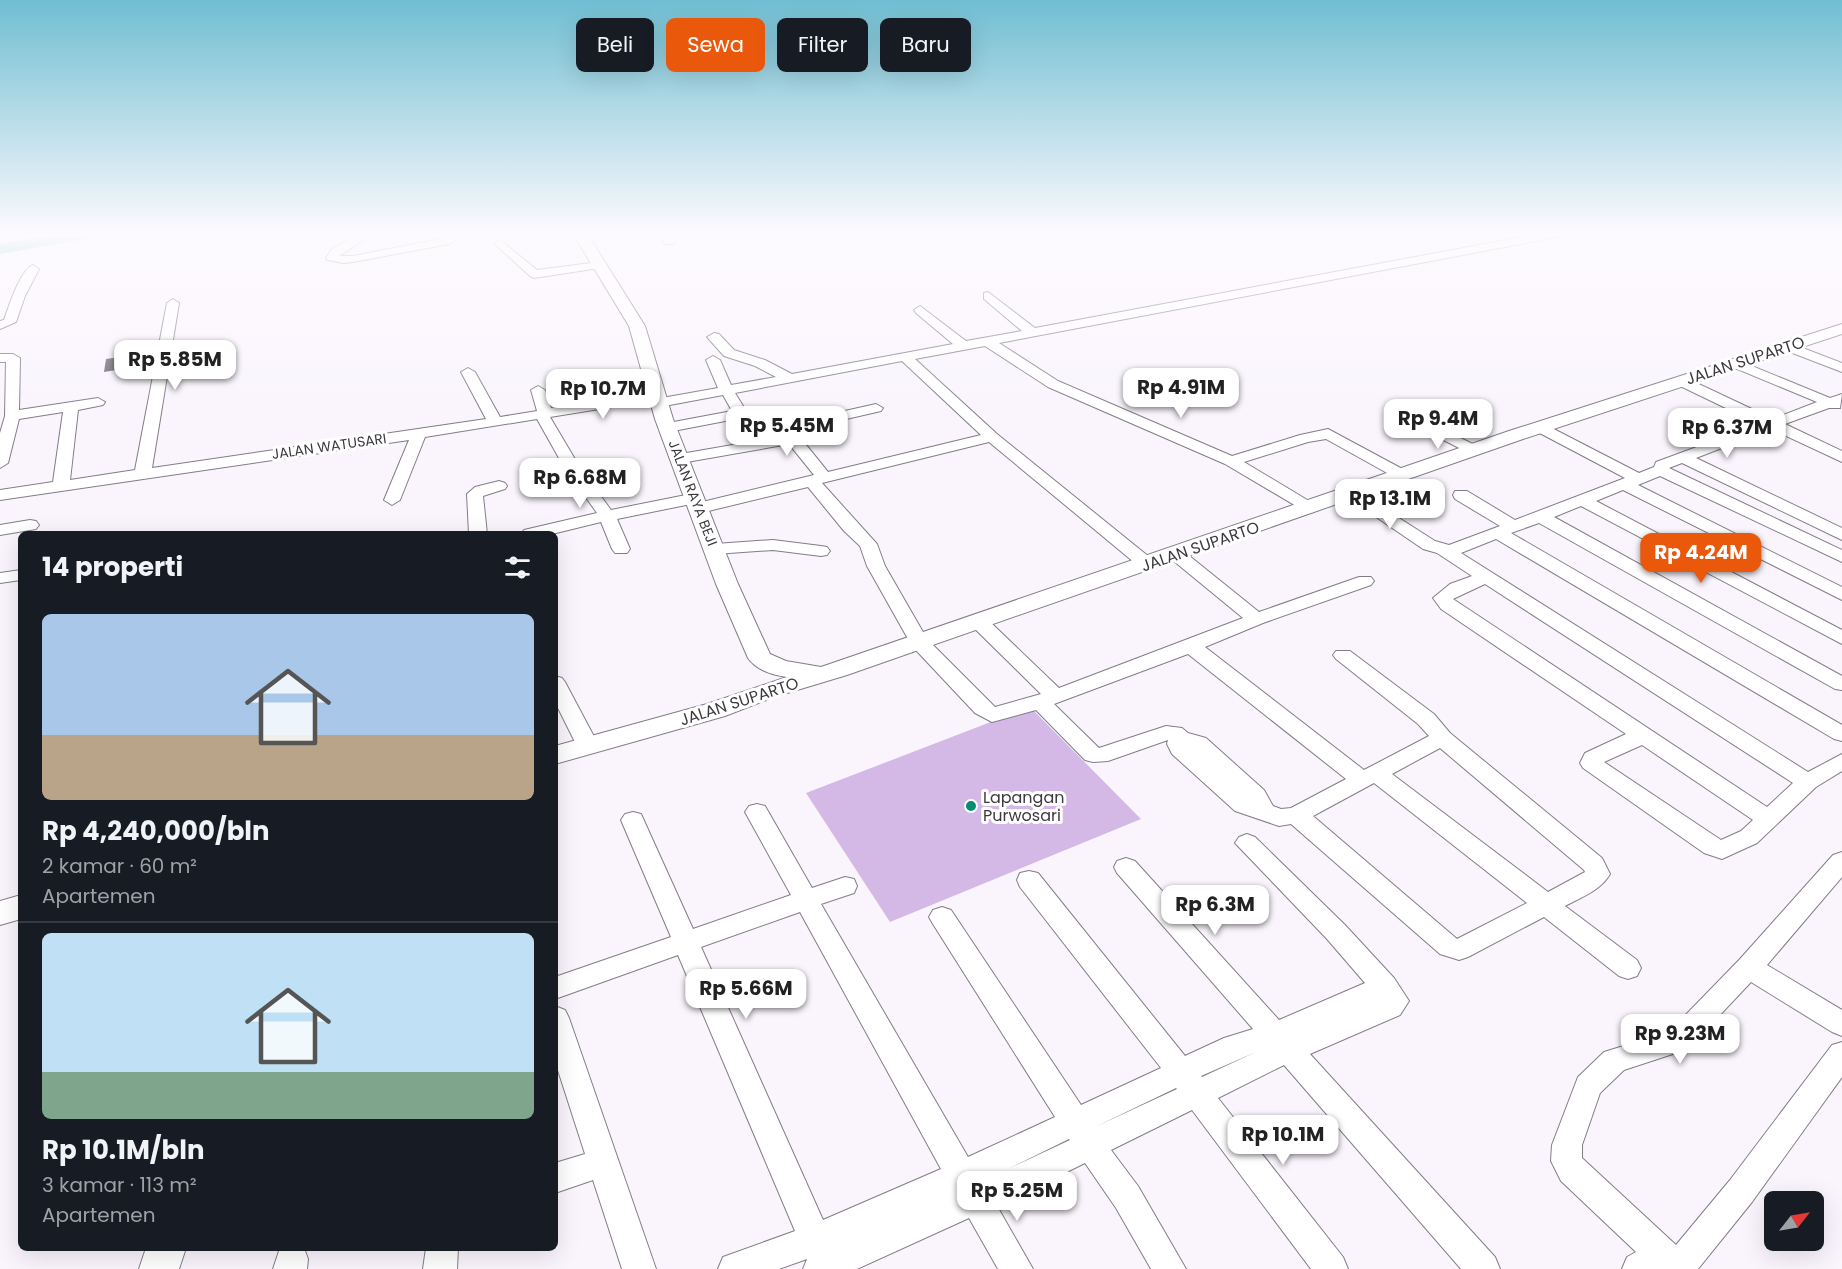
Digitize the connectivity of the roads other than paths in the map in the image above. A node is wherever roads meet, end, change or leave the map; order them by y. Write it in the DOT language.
graph roads {
  1 [pos="21,291"];
  2 [pos="615,291"];
  3 [pos="1250,291"];
  4 [pos="988,296"];
  5 [pos="173,303"];
  6 [pos="920,310"];
  7 [pos="0,325"];
  8 [pos="1842,329"];
  9 [pos="1031,332"];
  10 [pos="714,337"];
  11 [pos="986,340"];
  12 [pos="963,345"];
  13 [pos="1786,346"];
  14 [pos="904,356"];
  15 [pos="0,358"];
  16 [pos="713,360"];
  17 [pos="1735,363"];
  18 [pos="1842,368"];
  19 [pos="468,372"];
  20 [pos="789,378"];
  21 [pos="1681,381"];
  22 [pos="726,389"];
  23 [pos="538,390"];
  24 [pos="658,399"];
  25 [pos="98,402"];
  26 [pos="1838,403"];
  27 [pos="71,406"];
  28 [pos="876,408"];
  29 [pos="544,414"];
  30 [pos="12,416"];
  31 [pos="1417,420"];
  32 [pos="495,421"];
  33 [pos="1773,425"];
  34 [pos="668,427"];
  35 [pos="1539,427"];
  36 [pos="419,433"];
  37 [pos="992,437"];
  38 [pos="794,440"];
  39 [pos="1474,450"];
  40 [pos="1683,457"];
  41 [pos="1842,457"];
  42 [pos="681,458"];
  43 [pos="1231,461"];
  44 [pos="0,463"];
  45 [pos="1661,470"];
  46 [pos="143,473"];
  47 [pos="1402,475"];
  48 [pos="818,479"];
  49 [pos="1631,482"];
  50 [pos="61,485"];
  51 [pos="499,486"];
  52 [pos="1355,491"];
  53 [pos="0,495"];
  54 [pos="1461,495"];
  55 [pos="392,500"];
  56 [pos="1584,501"];
  57 [pos="698,503"];
  58 [pos="1308,508"];
  59 [pos="607,516"];
  60 [pos="1541,517"];
  61 [pos="30,525"];
  62 [pos="0,530"];
  63 [pos="1506,530"];
  64 [pos="478,531"];
  65 [pos="543,531"];
  66 [pos="1842,536"];
  67 [pos="621,549"];
  68 [pos="715,549"];
  69 [pos="821,550"];
  70 [pos="1445,550"];
  71 [pos="1176,554"];
  72 [pos="1842,556"];
  73 [pos="1148,564"];
  74 [pos="18,575"];
  75 [pos="1485,577"];
  76 [pos="0,578"];
  77 [pos="1365,581"];
  78 [pos="1842,594"];
  79 [pos="1256,619"];
  80 [pos="979,622"];
  81 [pos="1842,638"];
  82 [pos="919,642"];
  83 [pos="1191,646"];
  84 [pos="1343,655"];
  85 [pos="760,658"];
  86 [pos="838,670"];
  87 [pos="1842,684"];
  88 [pos="558,688"];
  89 [pos="1047,699"];
  90 [pos="716,710"];
  91 [pos="1842,734"];
  92 [pos="1642,736"];
  93 [pos="1443,738"];
  94 [pos="588,746"];
  95 [pos="558,754"];
  96 [pos="1842,761"];
  97 [pos="1369,776"];
  98 [pos="1808,782"];
  99 [pos="757,812"];
  100 [pos="1296,815"];
  101 [pos="1768,819"];
  102 [pos="633,820"];
  103 [pos="1247,843"];
  104 [pos="1841,863"];
  105 [pos="1126,867"];
  106 [pos="1029,880"];
  107 [pos="845,886"];
  108 [pos="806,899"];
  109 [pos="1545,904"];
  110 [pos="18,908"];
  111 [pos="0,913"];
  112 [pos="942,917"];
  113 [pos="687,942"];
  114 [pos="1749,967"];
  115 [pos="1628,968"];
  116 [pos="558,987"];
  117 [pos="1842,1024"];
  118 [pos="558,1027"];
  119 [pos="1280,1042"];
  120 [pos="1842,1054"];
  121 [pos="1187,1083"];
  122 [pos="1082,1133"];
  123 [pos="603,1162"];
  124 [pos="558,1177"];
  125 [pos="969,1187"];
  126 [pos="165,1251"];
  127 [pos="442,1251"];
  128 [pos="823,1261"];
  129 [pos="1664,1265"];
  130 [pos="159,1269"];
  131 [pos="440,1269"];
  132 [pos="639,1269"];
  133 [pos="735,1269"];
  134 [pos="1016,1269"];
  135 [pos="1169,1269"];
  136 [pos="1331,1269"];
  137 [pos="1483,1269"];
  1 -- 7 [label="street"];
  2 -- 24 [label="street, JALAN RAYA BEJI"];
  3 -- 9 [label="street, JALAN WATUSARI"];
  4 -- 9 [label="street"];
  5 -- 46 [label="street"];
  6 -- 12 [label="street"];
  8 -- 13 [label="street, JALAN SUPARTO"];
  9 -- 11 [label="street, JALAN WATUSARI"];
  10 -- 20 [label="street"];
  11 -- 12 [label="street, JALAN WATUSARI"];
  11 -- 43 [label="street"];
  12 -- 14 [label="street, JALAN WATUSARI"];
  13 -- 17 [label="street, JALAN SUPARTO"];
  13 -- 18 [label="street"];
  14 -- 20 [label="street, JALAN WATUSARI"];
  14 -- 37 [label="street"];
  15 -- 30 [label="street"];
  16 -- 22 [label="street"];
  17 -- 21 [label="street, JALAN SUPARTO"];
  17 -- 26 [label="street"];
  19 -- 32 [label="street"];
  20 -- 22 [label="street, JALAN WATUSARI"];
  21 -- 33 [label="street"];
  21 -- 35 [label="street, JALAN SUPARTO"];
  22 -- 24 [label="street, JALAN WATUSARI"];
  22 -- 34 [label="street"];
  23 -- 29 [label="street"];
  24 -- 29 [label="street, JALAN WATUSARI"];
  24 -- 34 [label="street, JALAN RAYA BEJI"];
  25 -- 27 [label="street"];
  26 -- 33 [label="street"];
  27 -- 30 [label="street"];
  27 -- 50 [label="street"];
  28 -- 38 [label="street"];
  29 -- 32 [label="street, JALAN WATUSARI"];
  29 -- 59 [label="street"];
  30 -- 44 [label="street"];
  31 -- 39 [label="street"];
  32 -- 36 [label="street, JALAN WATUSARI"];
  33 -- 40 [label="street"];
  33 -- 41 [label="street"];
  34 -- 42 [label="street, JALAN RAYA BEJI"];
  35 -- 39 [label="street, JALAN SUPARTO"];
  35 -- 49 [label="street"];
  36 -- 46 [label="street, JALAN WATUSARI"];
  36 -- 55 [label="street"];
  37 -- 48 [label="street"];
  37 -- 73 [label="street"];
  38 -- 42 [label="street"];
  38 -- 48 [label="street"];
  39 -- 47 [label="street, JALAN SUPARTO"];
  40 -- 45 [label="street"];
  40 -- 66 [label="street"];
  42 -- 57 [label="street, JALAN RAYA BEJI"];
  43 -- 47 [label="street"];
  43 -- 58 [label="street"];
  45 -- 49 [label="street"];
  45 -- 72 [label="street"];
  46 -- 50 [label="street, JALAN WATUSARI"];
  47 -- 52 [label="street, JALAN SUPARTO"];
  48 -- 57 [label="street"];
  48 -- 82 [label="street"];
  49 -- 56 [label="street"];
  49 -- 78 [label="street"];
  50 -- 53 [label="street, JALAN WATUSARI"];
  51 -- 64 [label="street"];
  52 -- 58 [label="street, JALAN SUPARTO"];
  52 -- 70 [label="street"];
  54 -- 63 [label="street"];
  56 -- 60 [label="street"];
  56 -- 81 [label="street"];
  57 -- 59 [label="street"];
  57 -- 68 [label="street, JALAN RAYA BEJI"];
  58 -- 71 [label="street, JALAN SUPARTO"];
  59 -- 65 [label="street"];
  59 -- 67 [label="street"];
  60 -- 63 [label="street"];
  60 -- 87 [label="street"];
  61 -- 62 [label="street"];
  63 -- 70 [label="street"];
  63 -- 91 [label="street"];
  68 -- 69 [label="street"];
  68 -- 85 [label="street, JALAN RAYA BEJI"];
  70 -- 75 [label="street"];
  71 -- 73 [label="street, JALAN SUPARTO"];
  71 -- 79 [label="street"];
  73 -- 80 [label="street, JALAN SUPARTO"];
  74 -- 76 [label="street"];
  75 -- 92 [label="street"];
  75 -- 98 [label="street"];
  77 -- 79 [label="street"];
  79 -- 83 [label="street"];
  80 -- 82 [label="street, JALAN SUPARTO"];
  80 -- 89 [label="street"];
  82 -- 86 [label="street, JALAN SUPARTO"];
  82 -- 89 [label="street"];
  83 -- 89 [label="street"];
  83 -- 97 [label="street"];
  84 -- 93 [label="street"];
  85 -- 86 [label="street"];
  85 -- 90 [label="street"];
  86 -- 90 [label="street, JALAN SUPARTO"];
  88 -- 94 [label="street"];
  89 -- 100 [label="street"];
  90 -- 94 [label="street, JALAN SUPARTO"];
  92 -- 101 [label="street"];
  92 -- 101 [label="street"];
  93 -- 97 [label="street"];
  93 -- 109 [label="street"];
  94 -- 95 [label="street, JALAN SUPARTO"];
  96 -- 98 [label="street"];
  97 -- 100 [label="street"];
  97 -- 109 [label="street"];
  98 -- 101 [label="street"];
  99 -- 108 [label="street"];
  100 -- 109 [label="street"];
  102 -- 113 [label="street"];
  103 -- 119 [label="street"];
  104 -- 114 [label="street"];
  105 -- 119 [label="street"];
  106 -- 121 [label="street"];
  107 -- 108 [label="street"];
  108 -- 113 [label="street"];
  108 -- 125 [label="street"];
  109 -- 115 [label="street"];
  110 -- 111 [label="street"];
  112 -- 122 [label="street"];
  113 -- 116 [label="street"];
  113 -- 128 [label="street"];
  114 -- 117 [label="street"];
  114 -- 129 [label="street"];
  118 -- 123 [label="street"];
  119 -- 121 [label="street"];
  119 -- 137 [label="street"];
  120 -- 129 [label="street"];
  121 -- 122 [label="street"];
  121 -- 136 [label="street"];
  122 -- 125 [label="street"];
  122 -- 135 [label="street"];
  123 -- 124 [label="street"];
  123 -- 132 [label="street"];
  125 -- 128 [label="street"];
  125 -- 134 [label="street"];
  126 -- 130 [label="street"];
  127 -- 131 [label="street"];
  128 -- 133 [label="street"];
}
